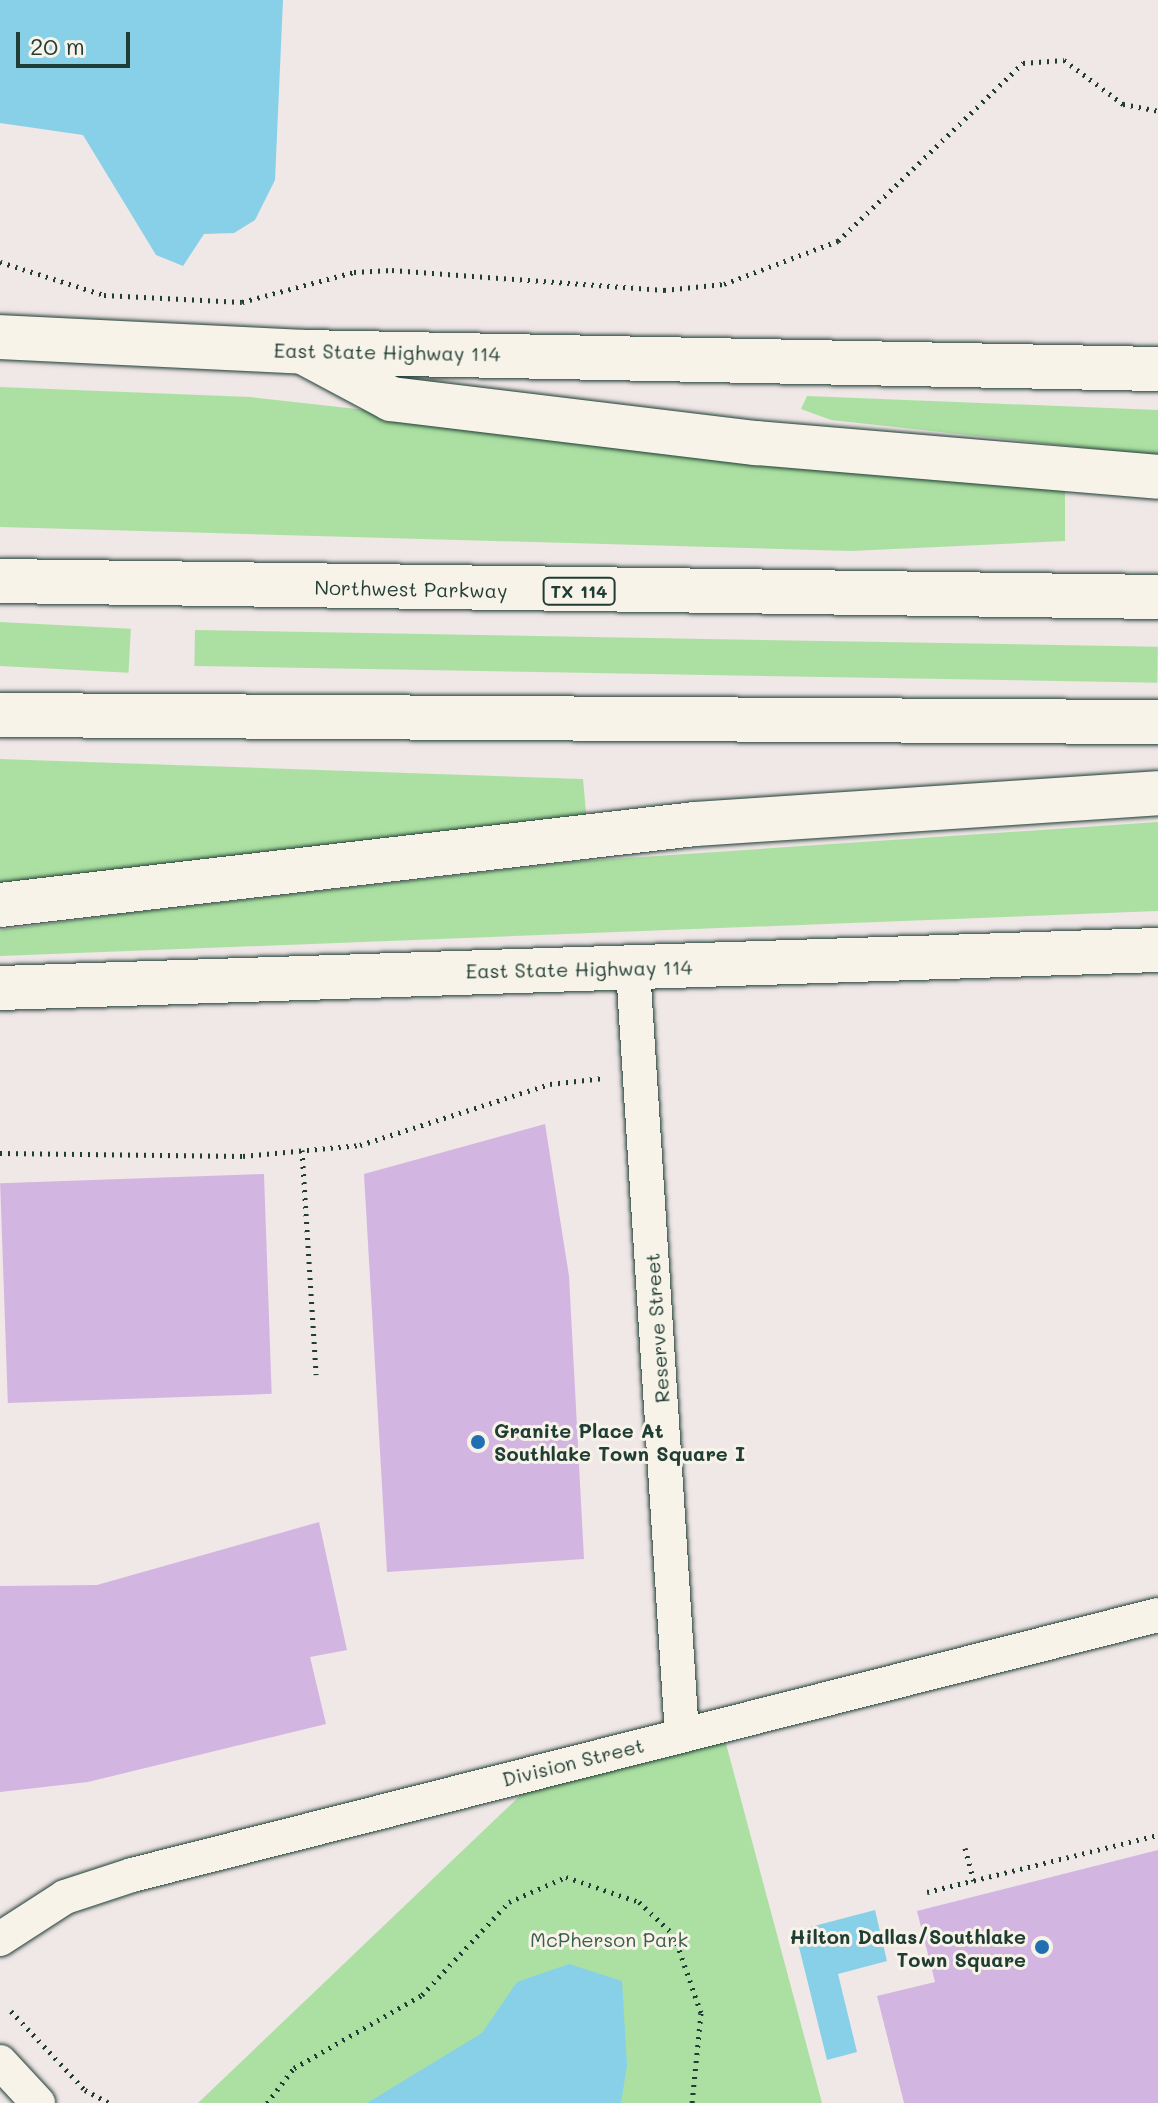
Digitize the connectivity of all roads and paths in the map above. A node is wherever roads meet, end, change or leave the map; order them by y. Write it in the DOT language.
graph roads {
  1 [pos="1158,111"];
  2 [pos="0,262"];
  3 [pos="0,337"];
  4 [pos="303,352"];
  5 [pos="1158,369"];
  6 [pos="1158,477"];
  7 [pos="0,581"];
  8 [pos="1158,597"];
  9 [pos="0,715"];
  10 [pos="1158,722"];
  11 [pos="1158,793"];
  12 [pos="0,905"];
  13 [pos="1158,950"];
  14 [pos="633,969"];
  15 [pos="0,988"];
  16 [pos="613,1077"];
  17 [pos="302,1150"];
  18 [pos="0,1153"];
  19 [pos="316,1375"];
  20 [pos="1158,1615"];
  21 [pos="682,1735"];
  22 [pos="1158,1835"];
  23 [pos="965,1848"];
  24 [pos="974,1881"];
  25 [pos="927,1892"];
  26 [pos="0,1939"];
  27 [pos="11,2011"];
  28 [pos="0,2062"];
  29 [pos="38,2103"];
  30 [pos="109,2103"];
  31 [pos="267,2103"];
  32 [pos="692,2103"];
  1 -- 2 [label="path"];
  3 -- 4 [label="main road, East State Highway 114"];
  4 -- 5 [label="main road, East State Highway 114"];
  4 -- 6 [label="main road"];
  7 -- 8 [label="main road, Northwest Parkway / TX 114"];
  9 -- 10 [label="main road"];
  11 -- 12 [label="main road"];
  13 -- 14 [label="main road, East State Highway 114"];
  14 -- 15 [label="main road, East State Highway 114"];
  14 -- 21 [label="street, Reserve Street"];
  16 -- 17 [label="path"];
  17 -- 18 [label="path"];
  17 -- 19 [label="path"];
  20 -- 21 [label="street, Division Street"];
  21 -- 26 [label="street, Division Street"];
  22 -- 24 [label="path"];
  23 -- 24 [label="path"];
  24 -- 25 [label="path"];
  27 -- 30 [label="path"];
  28 -- 29 [label="street"];
  31 -- 32 [label="path"];
}
